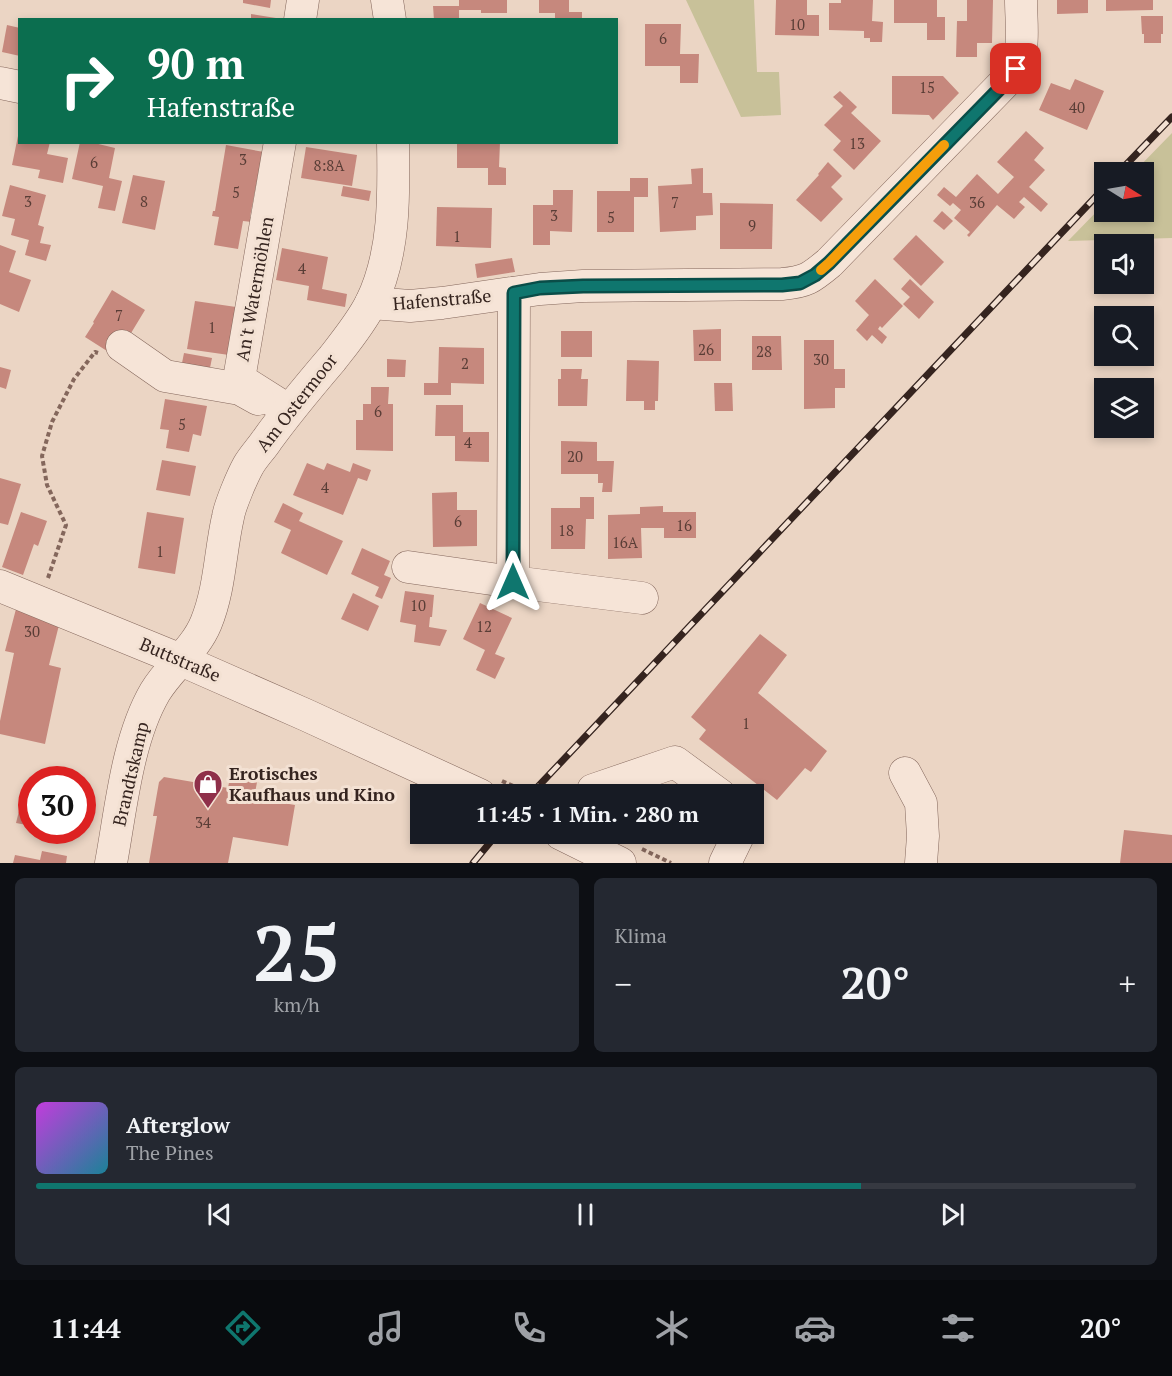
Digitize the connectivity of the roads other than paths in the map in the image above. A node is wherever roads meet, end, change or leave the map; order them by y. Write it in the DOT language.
graph roads {
  1 [pos="303,0"];
  2 [pos="387,0"];
  3 [pos="1021,0"];
  4 [pos="300,18"];
  5 [pos="390,18"];
  6 [pos="280,144"];
  7 [pos="393,144"];
  8 [pos="514,293"];
  9 [pos="370,303"];
  10 [pos="122,346"];
  11 [pos="287,412"];
  12 [pos="408,567"];
  13 [pos="513,582"];
  14 [pos="0,586"];
  15 [pos="642,598"];
  16 [pos="181,660"];
  17 [pos="904,773"];
  18 [pos="456,784"];
  19 [pos="611,784"];
  20 [pos="705,784"];
  21 [pos="581,844"];
  22 [pos="734,844"];
  23 [pos="111,863"];
  24 [pos="620,863"];
  25 [pos="725,863"];
  26 [pos="921,863"];
  1 -- 4 [label="street"];
  2 -- 5 [label="street"];
  3 -- 8 [label="street, Hafenstraße"];
  6 -- 11 [label="street, An't Watermöhlen"];
  7 -- 9 [label="street, Am Ostermoor"];
  8 -- 9 [label="street, Hafenstraße"];
  8 -- 13 [label="street, Hafenstraße"];
  9 -- 11 [label="street, Am Ostermoor"];
  10 -- 11 [label="street"];
  11 -- 16 [label="street, Am Ostermoor"];
  12 -- 13 [label="street"];
  13 -- 15 [label="street"];
  14 -- 16 [label="street, Buttstraße"];
  16 -- 18 [label="street, Buttstraße"];
  16 -- 23 [label="street, Brandtskamp"];
  17 -- 26 [label="street"];
  19 -- 20 [label="street"];
  21 -- 24 [label="street"];
  22 -- 25 [label="street"];
}
